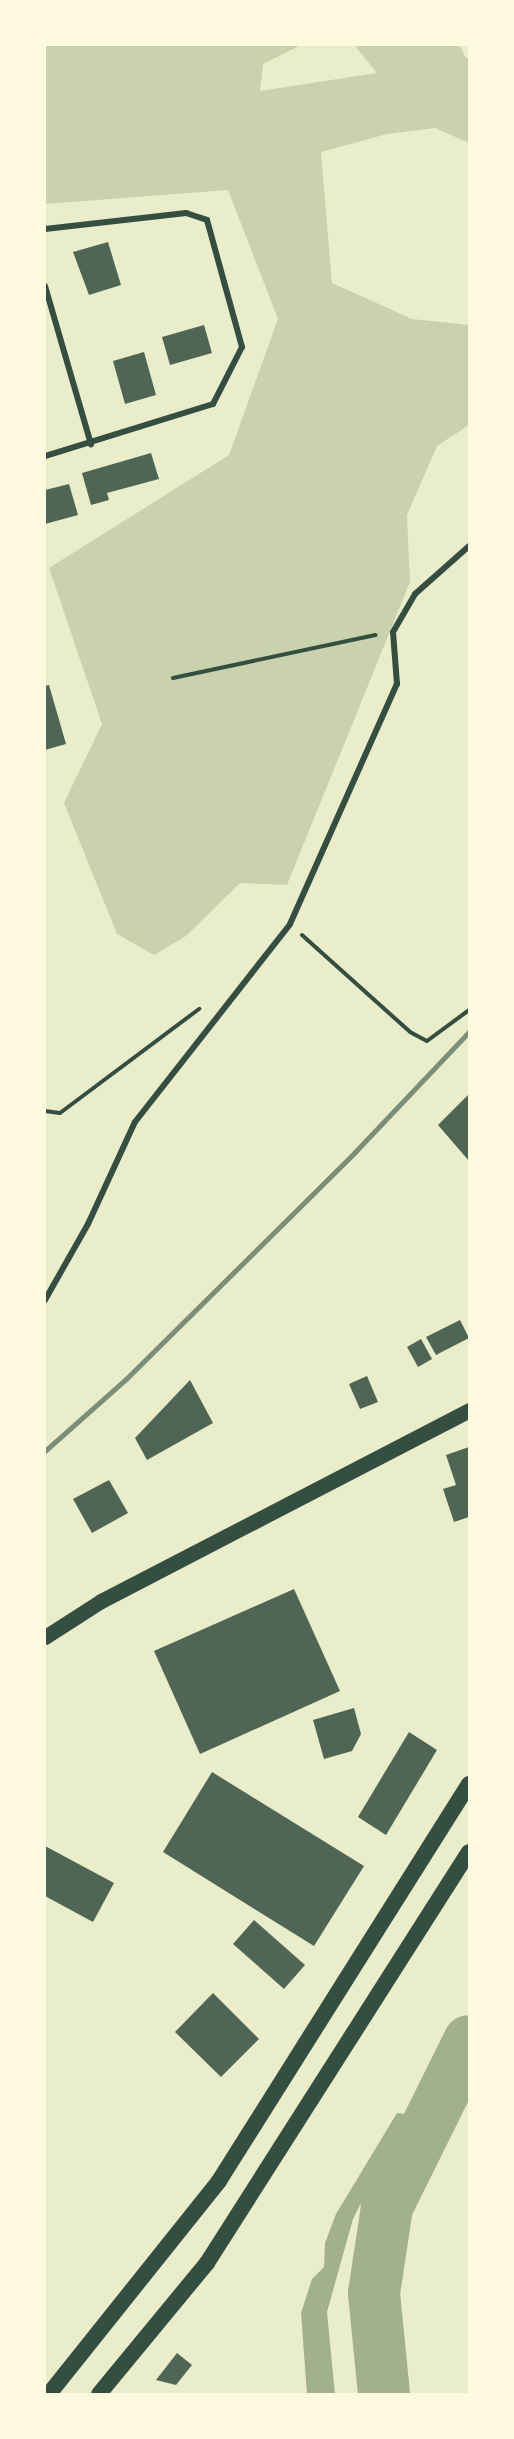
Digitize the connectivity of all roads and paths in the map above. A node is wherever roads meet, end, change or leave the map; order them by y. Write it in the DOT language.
graph roads {
  1 [pos="45,229"];
  2 [pos="45,286"];
  3 [pos="91,444"];
  4 [pos="45,456"];
  5 [pos="469,546"];
  6 [pos="393,632"];
  7 [pos="173,678"];
  8 [pos="291,924"];
  9 [pos="209,1001"];
  10 [pos="469,1010"];
  11 [pos="45,1111"];
  12 [pos="45,1300"];
  13 [pos="469,1410"];
  14 [pos="45,1637"];
  15 [pos="469,1784"];
  16 [pos="469,1852"];
  17 [pos="49,2394"];
  18 [pos="99,2394"];
  1 -- 3 [label="street"];
  2 -- 3 [label="street"];
  3 -- 4 [label="street"];
  5 -- 6 [label="street"];
  6 -- 7 [label="path"];
  6 -- 8 [label="street"];
  8 -- 10 [label="path"];
  8 -- 12 [label="street"];
  9 -- 11 [label="path"];
  13 -- 14 [label="main road"];
  15 -- 17 [label="highway"];
  16 -- 18 [label="highway"];
}
